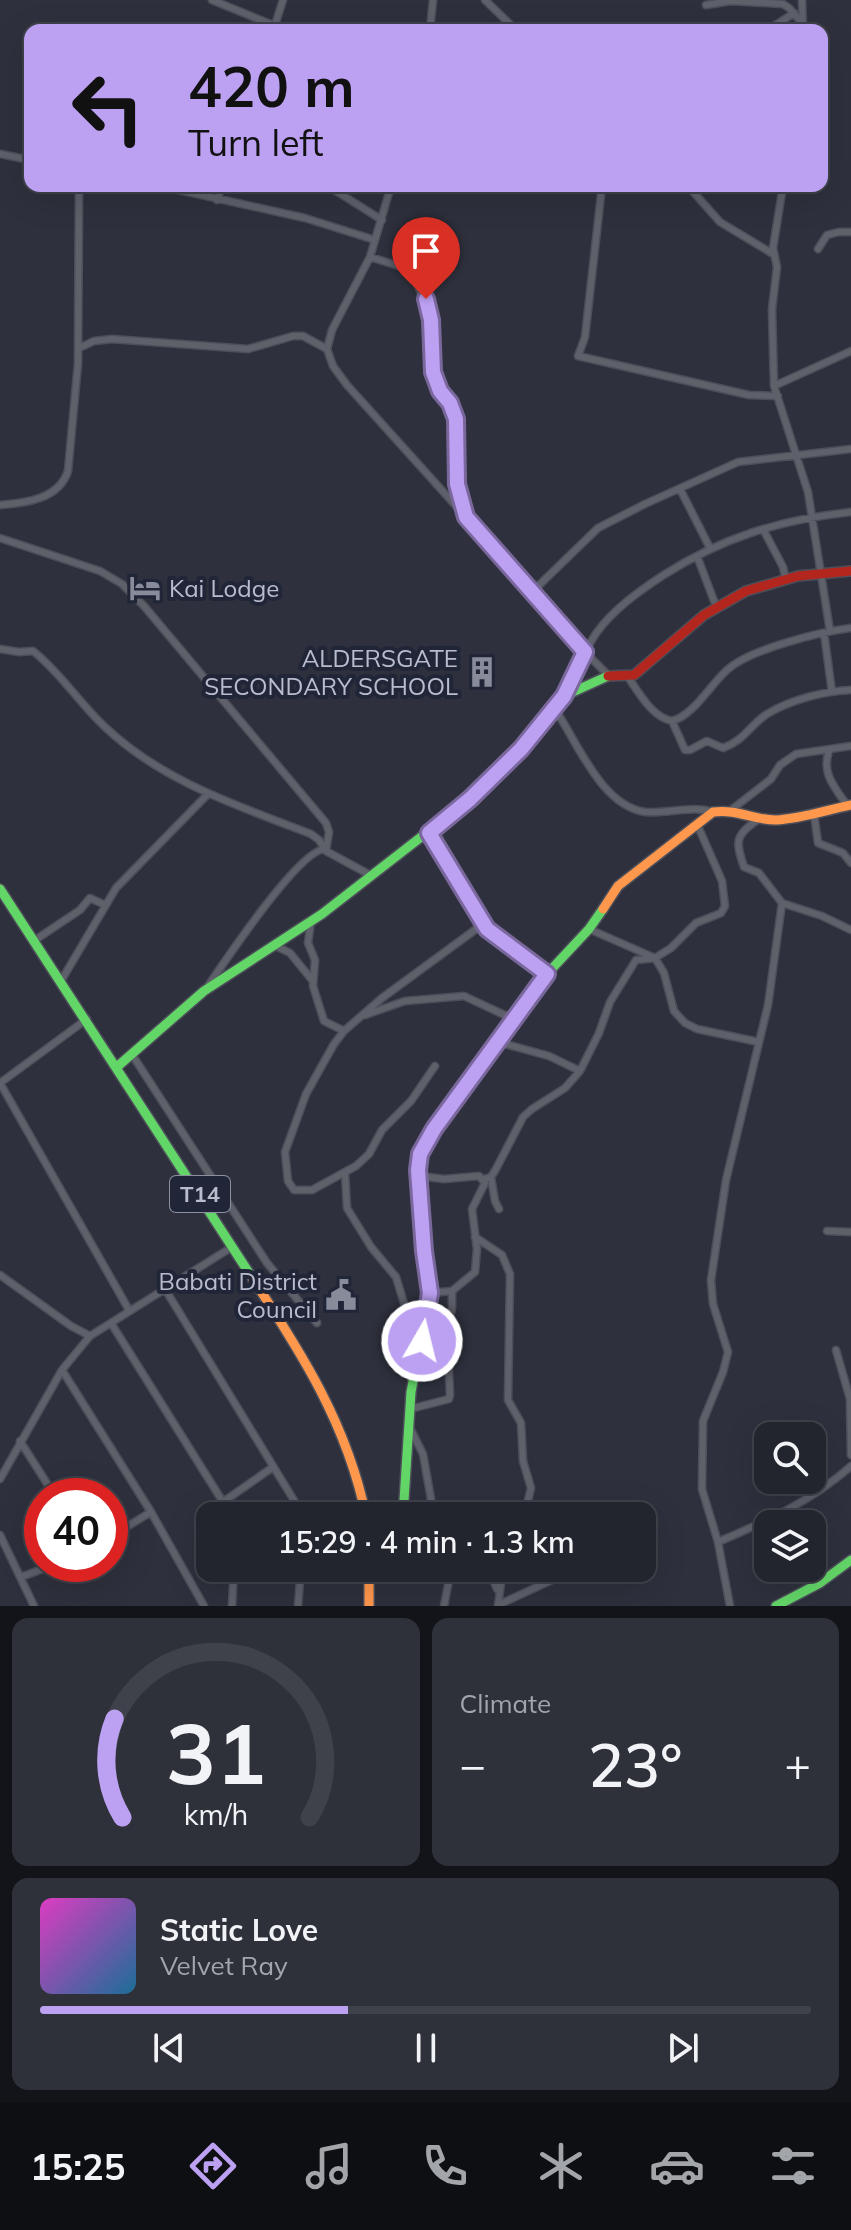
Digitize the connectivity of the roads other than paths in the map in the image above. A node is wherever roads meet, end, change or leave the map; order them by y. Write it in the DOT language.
graph roads {
  1 [pos="212,0"];
  2 [pos="283,0"];
  3 [pos="433,0"];
  4 [pos="485,0"];
  5 [pos="802,0"];
  6 [pos="706,5"];
  7 [pos="794,13"];
  8 [pos="272,24"];
  9 [pos="275,24"];
  10 [pos="431,24"];
  11 [pos="510,24"];
  12 [pos="777,24"];
  13 [pos="801,24"];
  14 [pos="803,24"];
  15 [pos="0,154"];
  16 [pos="24,159"];
  17 [pos="79,192"];
  18 [pos="185,192"];
  19 [pos="220,192"];
  20 [pos="336,192"];
  21 [pos="343,192"];
  22 [pos="389,192"];
  23 [pos="601,192"];
  24 [pos="693,192"];
  25 [pos="782,192"];
  26 [pos="342,196"];
  27 [pos="217,200"];
  28 [pos="382,220"];
  29 [pos="851,232"];
  30 [pos="375,240"];
  31 [pos="818,249"];
  32 [pos="773,254"];
  33 [pos="370,257"];
  34 [pos="79,348"];
  35 [pos="327,349"];
  36 [pos="851,351"];
  37 [pos="774,386"];
  38 [pos="778,396"];
  39 [pos="851,449"];
  40 [pos="798,454"];
  41 [pos="680,489"];
  42 [pos="0,505"];
  43 [pos="851,512"];
  44 [pos="466,517"];
  45 [pos="813,519"];
  46 [pos="763,529"];
  47 [pos="0,538"];
  48 [pos="710,548"];
  49 [pos="697,556"];
  50 [pos="851,571"];
  51 [pos="819,572"];
  52 [pos="786,580"];
  53 [pos="533,591"];
  54 [pos="716,606"];
  55 [pos="851,628"];
  56 [pos="827,632"];
  57 [pos="0,649"];
  58 [pos="585,652"];
  59 [pos="609,676"];
  60 [pos="628,677"];
  61 [pos="851,690"];
  62 [pos="832,692"];
  63 [pos="564,696"];
  64 [pos="672,721"];
  65 [pos="851,746"];
  66 [pos="830,749"];
  67 [pos="207,795"];
  68 [pos="849,805"];
  69 [pos="731,810"];
  70 [pos="713,812"];
  71 [pos="814,814"];
  72 [pos="759,819"];
  73 [pos="697,824"];
  74 [pos="429,833"];
  75 [pos="325,849"];
  76 [pos="851,863"];
  77 [pos="372,876"];
  78 [pos="0,889"];
  79 [pos="782,903"];
  80 [pos="105,905"];
  81 [pos="311,921"];
  82 [pos="483,924"];
  83 [pos="589,929"];
  84 [pos="851,930"];
  85 [pos="35,940"];
  86 [pos="274,945"];
  87 [pos="655,958"];
  88 [pos="547,974"];
  89 [pos="61,981"];
  90 [pos="312,981"];
  91 [pos="204,991"];
  92 [pos="360,1018"];
  93 [pos="87,1019"];
  94 [pos="513,1019"];
  95 [pos="344,1031"];
  96 [pos="498,1042"];
  97 [pos="759,1042"];
  98 [pos="131,1053"];
  99 [pos="118,1066"];
  100 [pos="435,1066"];
  101 [pos="580,1071"];
  102 [pos="0,1083"];
  103 [pos="345,1173"];
  104 [pos="419,1176"];
  105 [pos="488,1178"];
  106 [pos="499,1209"];
  107 [pos="827,1231"];
  108 [pos="851,1232"];
  109 [pos="475,1237"];
  110 [pos="232,1247"];
  111 [pos="0,1276"];
  112 [pos="165,1289"];
  113 [pos="452,1291"];
  114 [pos="430,1293"];
  115 [pos="129,1310"];
  116 [pos="111,1323"];
  117 [pos="317,1323"];
  118 [pos="90,1336"];
  119 [pos="836,1350"];
  120 [pos="419,1355"];
  121 [pos="62,1370"];
  122 [pos="410,1409"];
  123 [pos="410,1428"];
  124 [pos="20,1441"];
  125 [pos="851,1455"];
  126 [pos="851,1466"];
  127 [pos="273,1467"];
  128 [pos="44,1478"];
  129 [pos="0,1479"];
  130 [pos="223,1502"];
  131 [pos="295,1502"];
  132 [pos="363,1502"];
  133 [pos="404,1502"];
  134 [pos="432,1502"];
  135 [pos="528,1502"];
  136 [pos="151,1512"];
  137 [pos="128,1526"];
  138 [pos="0,1535"];
  139 [pos="718,1542"];
  140 [pos="851,1560"];
  141 [pos="24,1576"];
  142 [pos="21,1577"];
  143 [pos="233,1582"];
  144 [pos="300,1582"];
  145 [pos="369,1582"];
  146 [pos="449,1582"];
  147 [pos="494,1582"];
  148 [pos="500,1582"];
  149 [pos="549,1582"];
  150 [pos="498,1592"];
  151 [pos="797,1602"];
  152 [pos="34,1606"];
  153 [pos="204,1606"];
  154 [pos="232,1606"];
  155 [pos="298,1606"];
  156 [pos="369,1606"];
  157 [pos="444,1606"];
  158 [pos="498,1606"];
  159 [pos="730,1606"];
  160 [pos="776,1606"];
  1 -- 8 [label="street"];
  2 -- 9 [label="street"];
  3 -- 10 [label="street"];
  4 -- 11 [label="street"];
  5 -- 14 [label="street"];
  6 -- 7 [label="street"];
  7 -- 12 [label="street"];
  7 -- 13 [label="street"];
  15 -- 16 [label="street"];
  17 -- 34 [label="street"];
  18 -- 27 [label="street"];
  19 -- 27 [label="street"];
  20 -- 26 [label="street"];
  21 -- 26 [label="street"];
  22 -- 28 [label="street"];
  23 -- 38 [label="street"];
  24 -- 32 [label="street"];
  25 -- 32 [label="street"];
  26 -- 28 [label="street"];
  27 -- 30 [label="street"];
  28 -- 30 [label="street"];
  29 -- 31 [label="street"];
  30 -- 33 [label="street"];
  32 -- 37 [label="street"];
  33 -- 35 [label="street"];
  33 -- 44 [label="street"];
  34 -- 35 [label="street"];
  34 -- 42 [label="street"];
  35 -- 44 [label="street"];
  36 -- 37 [label="street"];
  37 -- 38 [label="street"];
  38 -- 40 [label="street"];
  39 -- 40 [label="street"];
  40 -- 41 [label="street"];
  40 -- 45 [label="street"];
  41 -- 48 [label="street"];
  41 -- 53 [label="street"];
  43 -- 45 [label="street"];
  44 -- 53 [label="street"];
  45 -- 46 [label="street"];
  45 -- 51 [label="street"];
  46 -- 48 [label="street"];
  46 -- 52 [label="street"];
  47 -- 75 [label="street"];
  48 -- 49 [label="street"];
  49 -- 54 [label="street"];
  49 -- 58 [label="street"];
  50 -- 51 [label="main road"];
  51 -- 52 [label="main road"];
  51 -- 56 [label="street"];
  52 -- 54 [label="main road"];
  53 -- 58 [label="street"];
  54 -- 60 [label="main road"];
  55 -- 56 [label="street"];
  56 -- 62 [label="street"];
  56 -- 64 [label="street"];
  57 -- 67 [label="street"];
  58 -- 59 [label="street"];
  58 -- 63 [label="street"];
  59 -- 60 [label="main road"];
  59 -- 63 [label="main road"];
  60 -- 64 [label="street"];
  61 -- 62 [label="street"];
  62 -- 64 [label="street"];
  63 -- 70 [label="street"];
  63 -- 74 [label="main road"];
  65 -- 66 [label="street"];
  66 -- 68 [label="street"];
  66 -- 69 [label="street"];
  67 -- 75 [label="street"];
  67 -- 80 [label="street"];
  68 -- 71 [label="main road"];
  69 -- 70 [label="main road"];
  69 -- 72 [label="main road"];
  70 -- 73 [label="main road"];
  71 -- 72 [label="main road"];
  71 -- 76 [label="street"];
  72 -- 79 [label="street"];
  73 -- 83 [label="main road"];
  73 -- 87 [label="street"];
  74 -- 77 [label="main road"];
  74 -- 82 [label="street"];
  75 -- 77 [label="street"];
  75 -- 91 [label="street"];
  77 -- 81 [label="main road"];
  78 -- 85 [label="main road, T14"];
  79 -- 84 [label="street"];
  79 -- 97 [label="street"];
  80 -- 85 [label="street"];
  80 -- 89 [label="street"];
  81 -- 86 [label="main road"];
  81 -- 90 [label="street"];
  82 -- 88 [label="street"];
  82 -- 92 [label="street"];
  83 -- 87 [label="street"];
  83 -- 88 [label="main road"];
  85 -- 89 [label="main road, T14"];
  86 -- 90 [label="street"];
  86 -- 91 [label="main road"];
  87 -- 97 [label="street"];
  87 -- 101 [label="street"];
  88 -- 94 [label="main road"];
  89 -- 93 [label="main road, T14"];
  90 -- 95 [label="street"];
  91 -- 98 [label="main road"];
  92 -- 94 [label="street"];
  92 -- 95 [label="street"];
  93 -- 99 [label="main road, T14"];
  93 -- 102 [label="street"];
  94 -- 96 [label="main road"];
  95 -- 103 [label="street"];
  96 -- 101 [label="street"];
  96 -- 104 [label="main road"];
  97 -- 139 [label="street"];
  98 -- 99 [label="main road"];
  98 -- 117 [label="street"];
  99 -- 110 [label="main road, T14"];
  100 -- 103 [label="street"];
  101 -- 105 [label="street"];
  102 -- 115 [label="street"];
  103 -- 120 [label="street"];
  104 -- 105 [label="street"];
  104 -- 114 [label="main road"];
  105 -- 106 [label="street"];
  105 -- 109 [label="street"];
  107 -- 108 [label="street"];
  109 -- 113 [label="street"];
  109 -- 135 [label="street"];
  110 -- 112 [label="street"];
  110 -- 132 [label="main road, T14"];
  111 -- 118 [label="street"];
  112 -- 115 [label="street"];
  112 -- 127 [label="street"];
  113 -- 114 [label="street"];
  113 -- 122 [label="street"];
  114 -- 120 [label="main road"];
  115 -- 116 [label="street"];
  116 -- 118 [label="street"];
  116 -- 130 [label="street"];
  118 -- 121 [label="street"];
  119 -- 125 [label="street"];
  120 -- 122 [label="main road"];
  121 -- 124 [label="street"];
  121 -- 136 [label="street"];
  122 -- 123 [label="main road"];
  123 -- 133 [label="main road"];
  123 -- 134 [label="street"];
  124 -- 128 [label="street"];
  124 -- 129 [label="street"];
  126 -- 139 [label="street"];
  127 -- 130 [label="street"];
  127 -- 131 [label="street"];
  136 -- 137 [label="street"];
  136 -- 153 [label="street"];
  138 -- 142 [label="street"];
  139 -- 159 [label="street"];
  140 -- 151 [label="main road"];
  141 -- 142 [label="street"];
  142 -- 152 [label="street"];
  143 -- 154 [label="street"];
  144 -- 155 [label="street"];
  145 -- 156 [label="main road"];
  146 -- 157 [label="street"];
  147 -- 150 [label="street"];
  148 -- 150 [label="street"];
  149 -- 158 [label="street"];
  150 -- 158 [label="street"];
  151 -- 160 [label="main road"];
}
